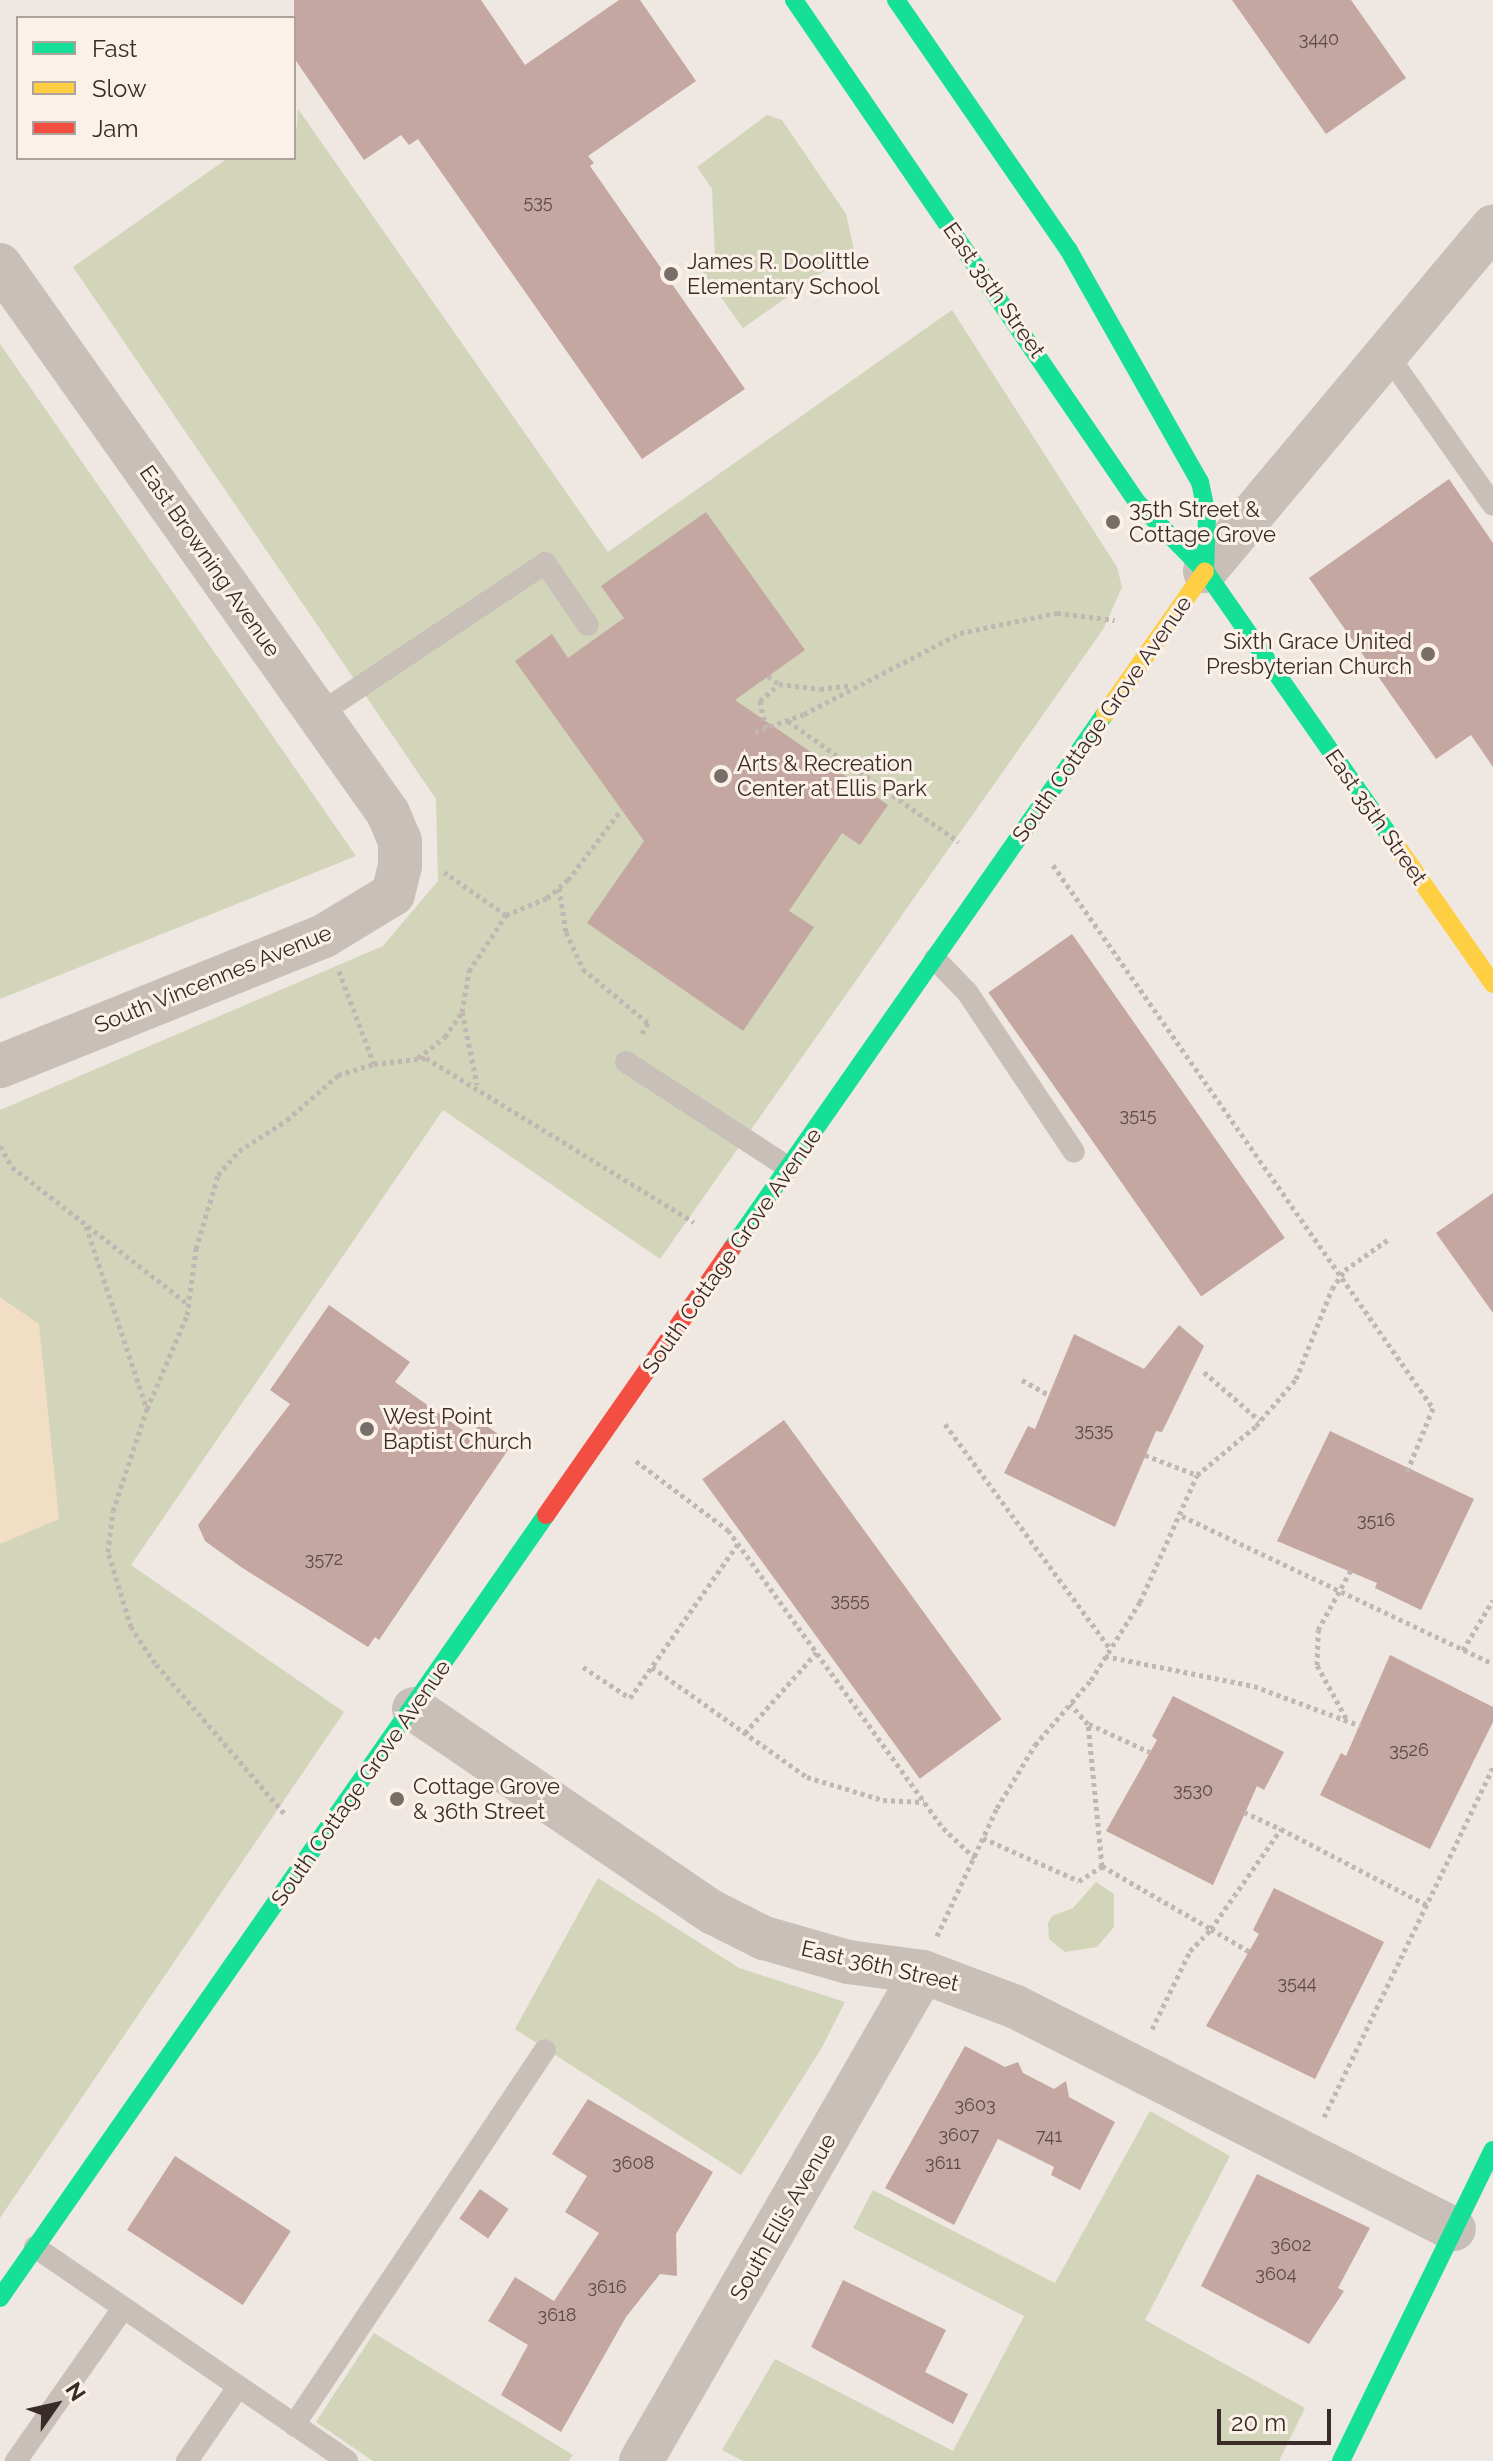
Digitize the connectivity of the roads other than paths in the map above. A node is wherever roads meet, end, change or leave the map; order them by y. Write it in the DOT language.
graph roads {
  1 [pos="794,0"];
  2 [pos="896,0"];
  3 [pos="1493,227"];
  4 [pos="0,265"];
  5 [pos="1387,354"];
  6 [pos="1493,505"];
  7 [pos="1205,571"];
  8 [pos="588,625"];
  9 [pos="319,714"];
  10 [pos="400,866"];
  11 [pos="935,959"];
  12 [pos="1493,984"];
  13 [pos="626,1062"];
  14 [pos="0,1066"];
  15 [pos="1074,1152"];
  16 [pos="789,1168"];
  17 [pos="414,1709"];
  18 [pos="930,1954"];
  19 [pos="545,2050"];
  20 [pos="1493,2150"];
  21 [pos="1454,2229"];
  22 [pos="35,2247"];
  23 [pos="0,2298"];
  24 [pos="123,2308"];
  25 [pos="238,2387"];
  26 [pos="294,2425"];
  27 [pos="16,2461"];
  28 [pos="187,2461"];
  29 [pos="347,2461"];
  30 [pos="641,2461"];
  31 [pos="1341,2461"];
  1 -- 7 [label="main road, East 35th Street"];
  2 -- 7 [label="main road"];
  3 -- 5 [label="street, South Cottage Grove Avenue"];
  4 -- 9 [label="street, East Browning Avenue"];
  5 -- 6 [label="lane"];
  5 -- 7 [label="street, South Cottage Grove Avenue"];
  7 -- 11 [label="main road, South Cottage Grove Avenue"];
  7 -- 12 [label="main road, East 35th Street"];
  8 -- 9 [label="lane"];
  9 -- 10 [label="street, East Browning Avenue"];
  10 -- 14 [label="street, South Vincennes Avenue"];
  11 -- 15 [label="lane"];
  11 -- 16 [label="main road, South Cottage Grove Avenue"];
  13 -- 16 [label="lane"];
  16 -- 17 [label="main road, South Cottage Grove Avenue"];
  17 -- 18 [label="street, East 36th Street"];
  17 -- 22 [label="main road, South Cottage Grove Avenue"];
  18 -- 21 [label="street, East 36th Street"];
  18 -- 30 [label="street, South Ellis Avenue"];
  19 -- 26 [label="lane"];
  20 -- 21 [label="main road"];
  21 -- 31 [label="main road"];
  22 -- 23 [label="main road, South Cottage Grove Avenue"];
  22 -- 24 [label="lane"];
  24 -- 25 [label="lane"];
  24 -- 27 [label="lane"];
  25 -- 26 [label="lane"];
  25 -- 28 [label="lane"];
  26 -- 29 [label="lane"];
}
